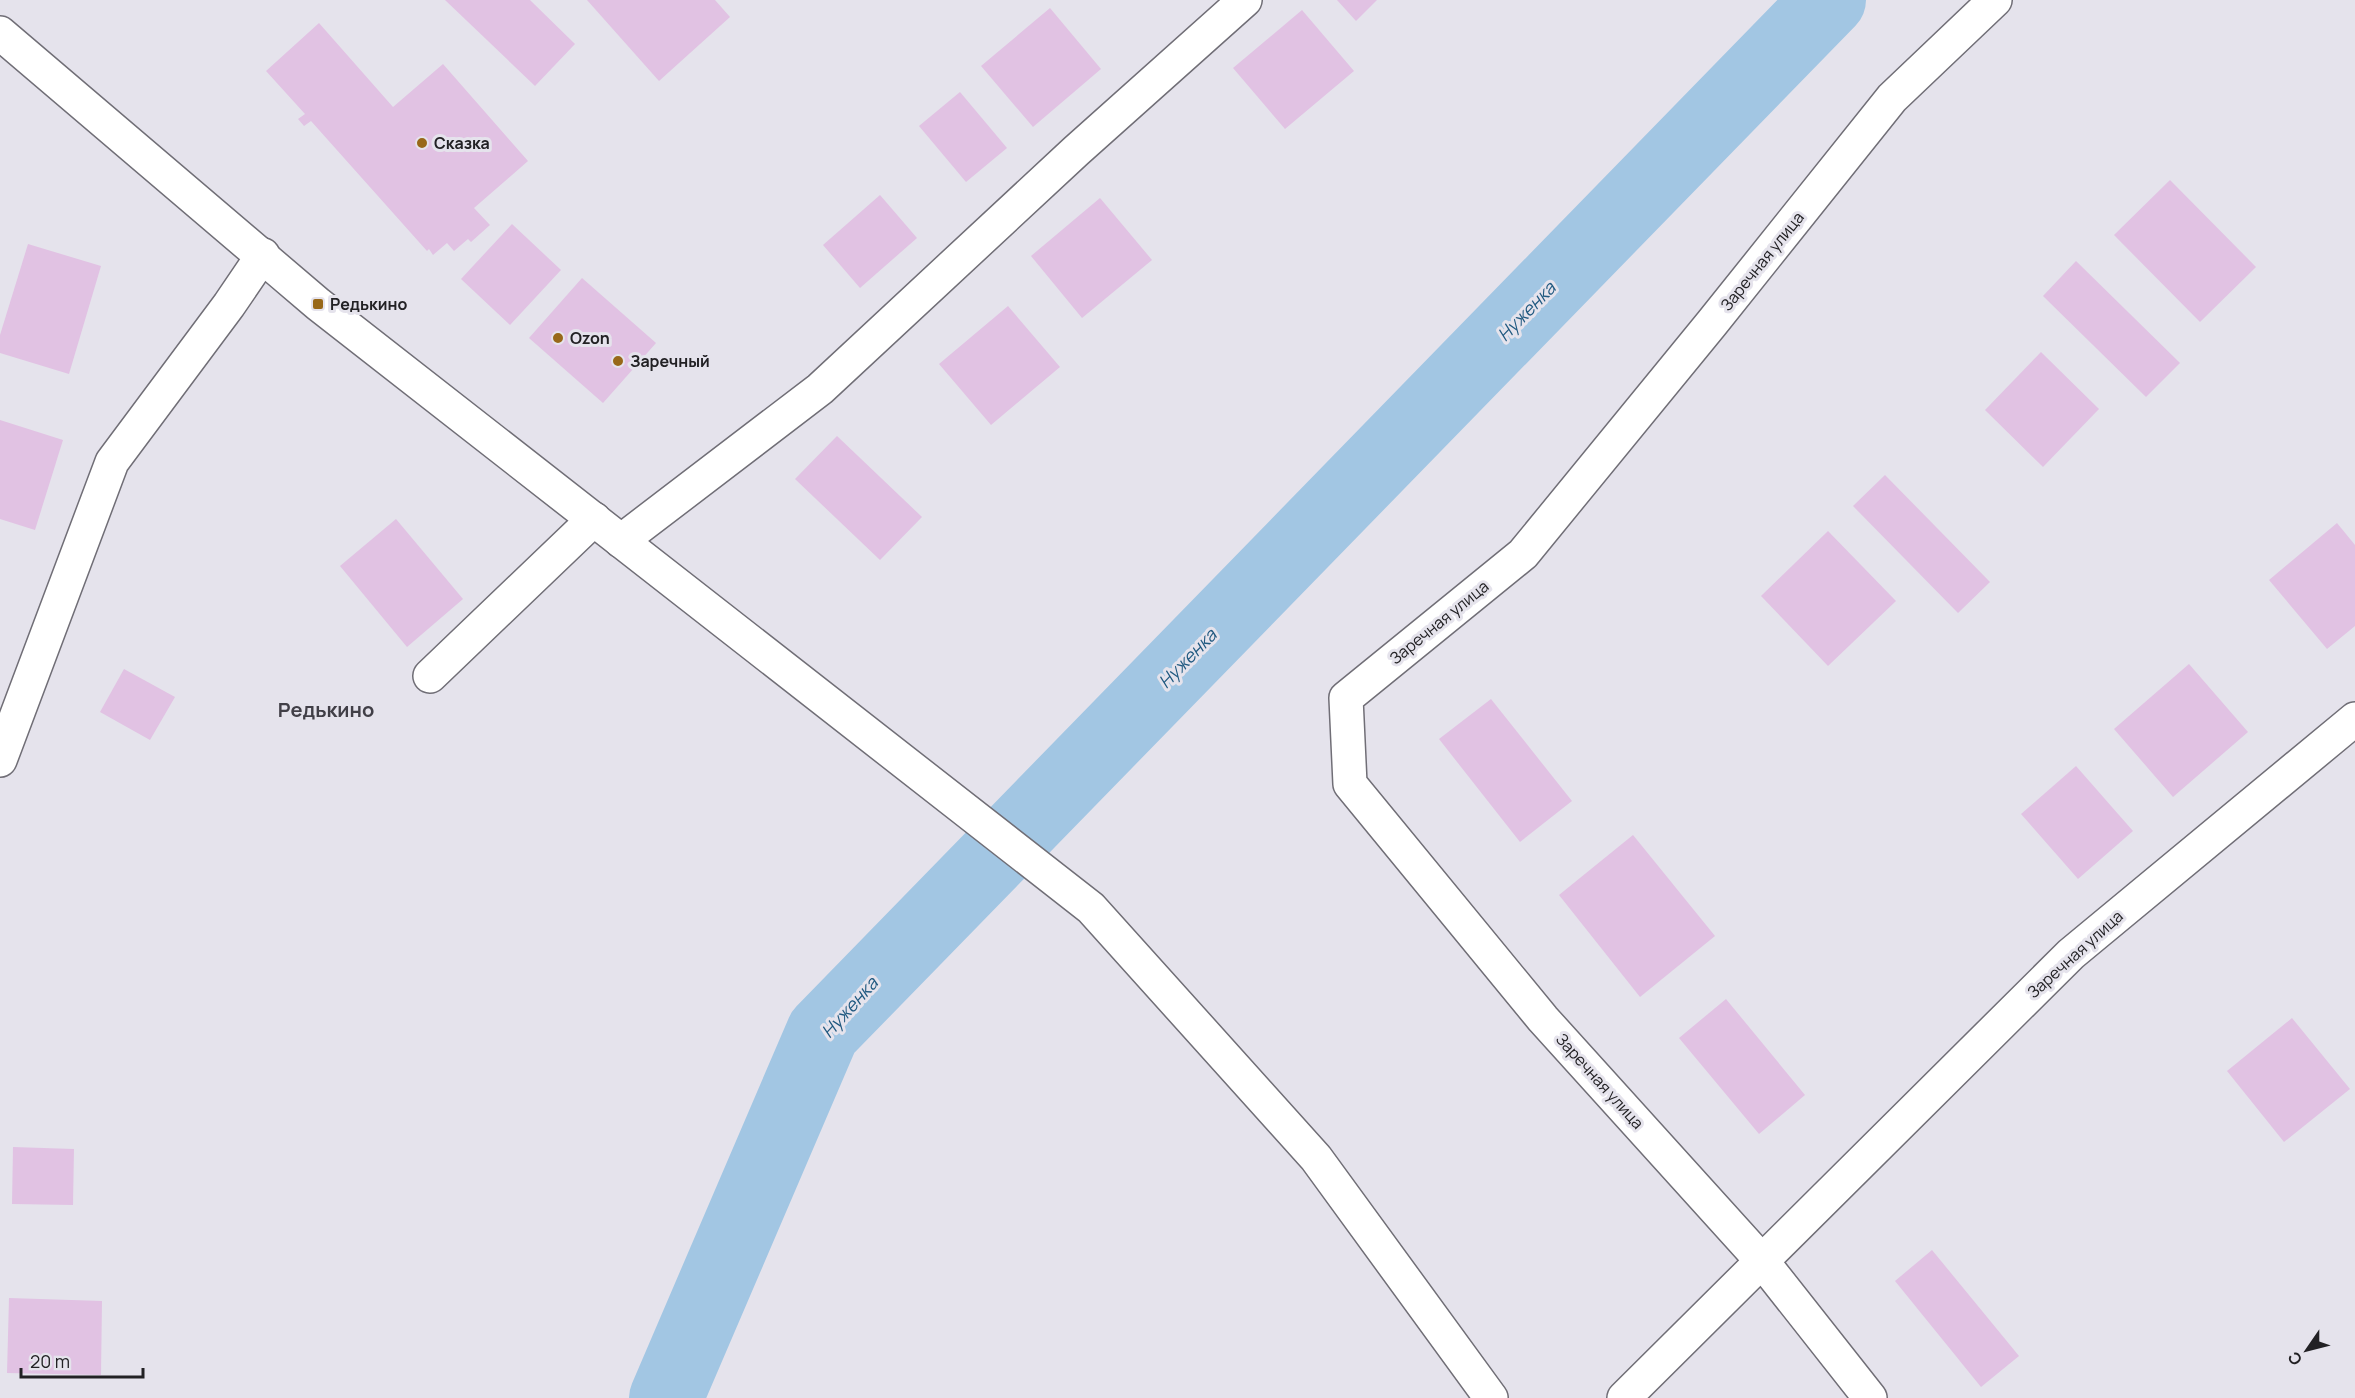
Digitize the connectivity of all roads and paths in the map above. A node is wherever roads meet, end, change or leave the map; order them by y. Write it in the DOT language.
graph roads {
  1 [pos="1245,0"];
  2 [pos="1995,0"];
  3 [pos="0,33"];
  4 [pos="262,255"];
  5 [pos="594,519"];
  6 [pos="621,541"];
  7 [pos="430,676"];
  8 [pos="2355,719"];
  9 [pos="0,760"];
  10 [pos="1762,1261"];
  11 [pos="1491,1398"];
  12 [pos="1624,1398"];
  13 [pos="1870,1398"];
  1 -- 6 [label="street"];
  2 -- 10 [label="street, Заречная улица"];
  3 -- 4 [label="street"];
  4 -- 5 [label="street"];
  4 -- 9 [label="street"];
  5 -- 6 [label="street"];
  5 -- 7 [label="street"];
  6 -- 11 [label="street"];
  8 -- 10 [label="street, Заречная улица"];
  10 -- 12 [label="street, Заречная улица"];
  10 -- 13 [label="street, Заречная улица"];
}
